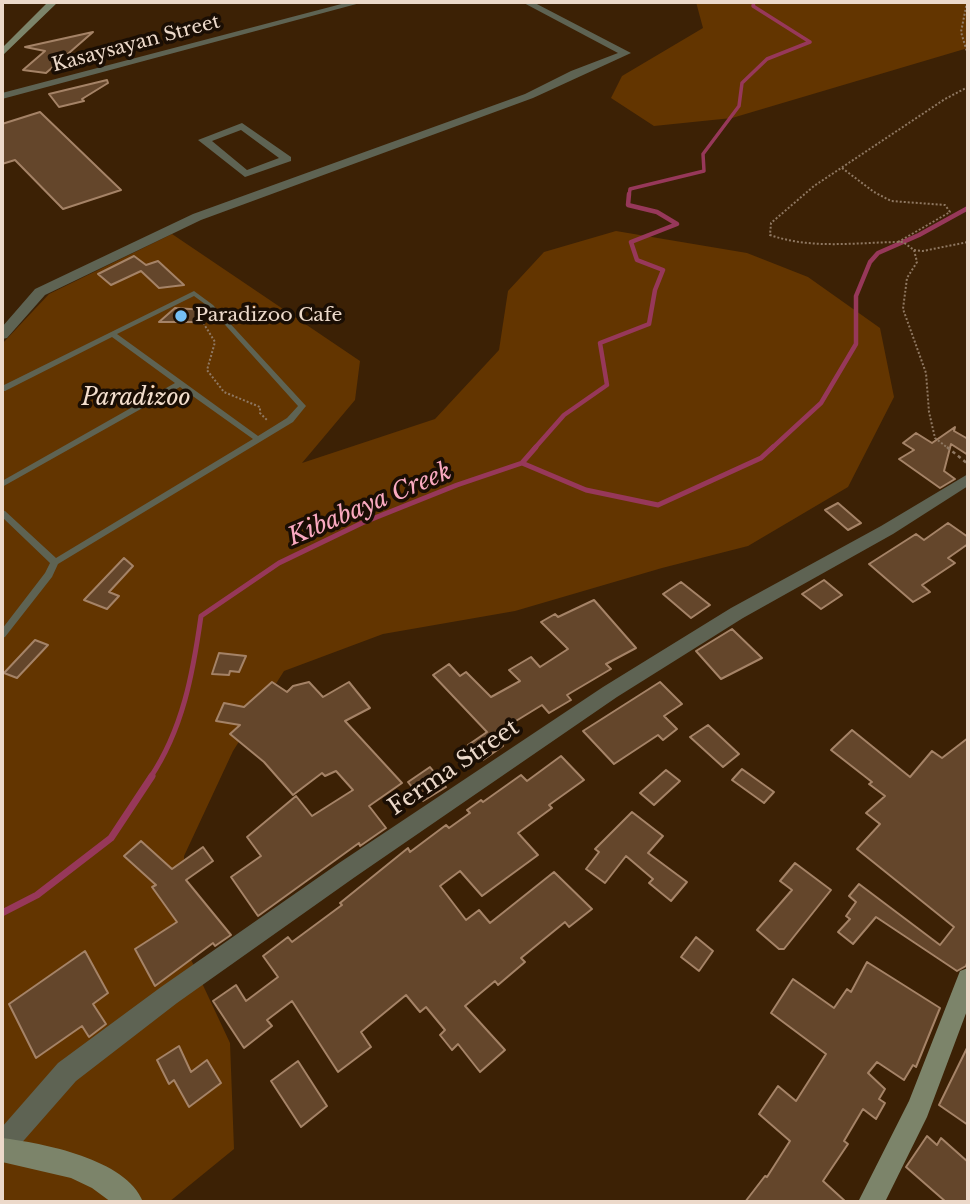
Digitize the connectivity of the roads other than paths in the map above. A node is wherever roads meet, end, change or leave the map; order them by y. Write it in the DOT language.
graph roads {
  1 [pos="53,2"];
  2 [pos="359,2"];
  3 [pos="526,2"];
  4 [pos="2,53"];
  5 [pos="2,96"];
  6 [pos="267,166"];
  7 [pos="290,183"];
  8 [pos="112,334"];
  9 [pos="2,335"];
  10 [pos="181,383"];
  11 [pos="2,389"];
  12 [pos="258,439"];
  13 [pos="968,479"];
  14 [pos="2,484"];
  15 [pos="2,513"];
  16 [pos="55,562"];
  17 [pos="2,635"];
  18 [pos="968,979"];
  19 [pos="2,1148"];
  20 [pos="130,1202"];
  21 [pos="871,1202"];
  1 -- 4 [label="main road"];
  2 -- 5 [label="street, Kasaysayan Street"];
  3 -- 7 [label="street"];
  6 -- 6 [label="street"];
  6 -- 7 [label="street"];
  7 -- 9 [label="street"];
  8 -- 10 [label="lane"];
  8 -- 11 [label="lane"];
  8 -- 12 [label="lane"];
  10 -- 12 [label="lane"];
  10 -- 14 [label="lane"];
  12 -- 16 [label="lane"];
  13 -- 19 [label="street, Ferma Street"];
  15 -- 16 [label="lane"];
  16 -- 17 [label="lane"];
  18 -- 21 [label="main road"];
  19 -- 20 [label="main road"];
}
